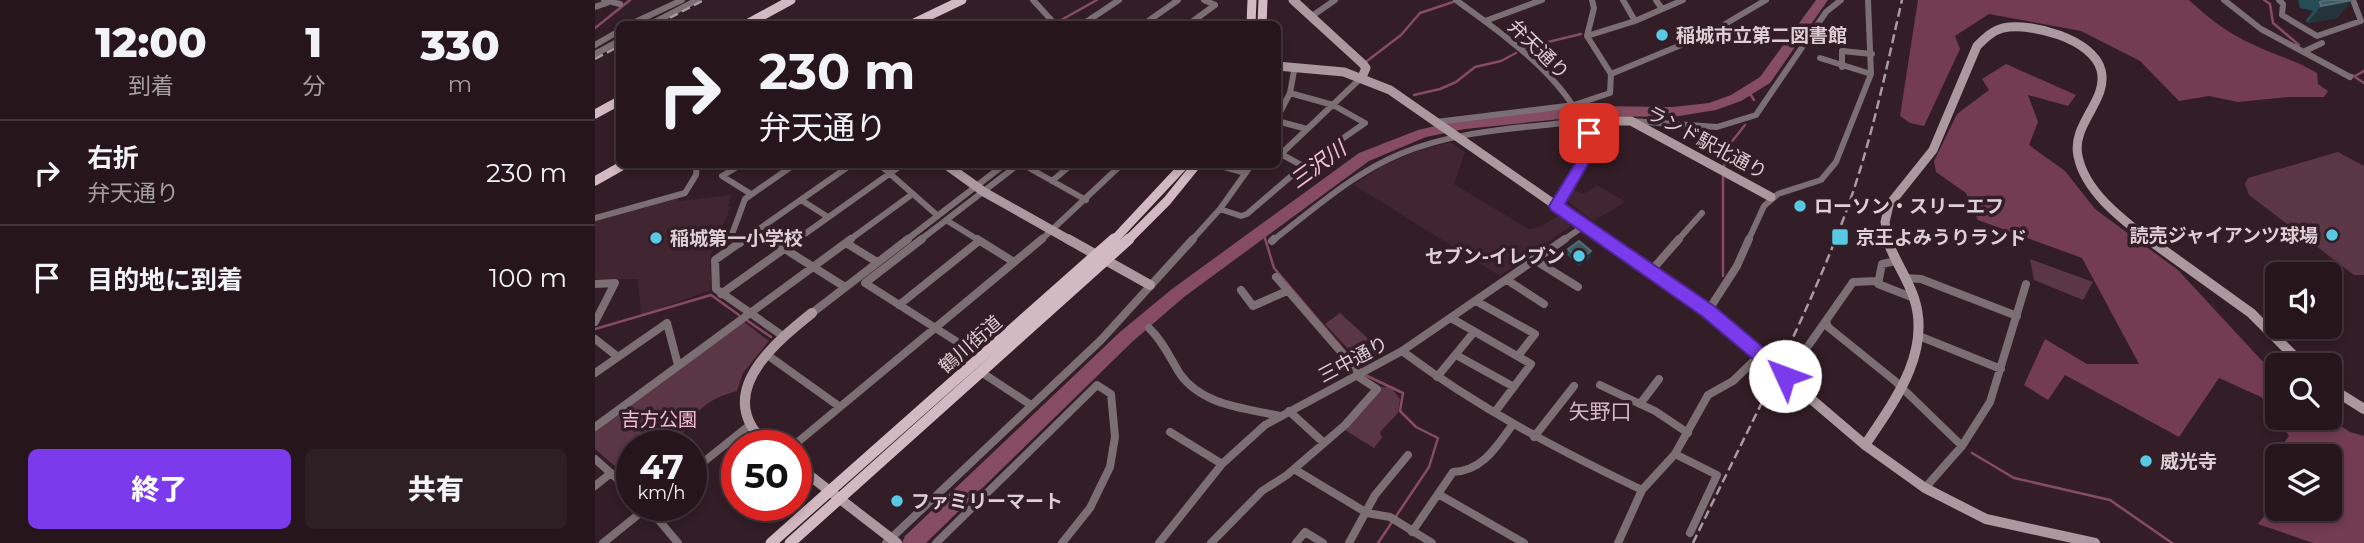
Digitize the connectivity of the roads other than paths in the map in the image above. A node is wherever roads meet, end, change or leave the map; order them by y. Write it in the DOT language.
graph roads {
  1 [pos="682,0"];
  2 [pos="697,0"];
  3 [pos="791,0"];
  4 [pos="801,0"];
  5 [pos="962,0"];
  6 [pos="1033,0"];
  7 [pos="1119,0"];
  8 [pos="1178,0"];
  9 [pos="1204,0"];
  10 [pos="1252,0"];
  11 [pos="1263,0"];
  12 [pos="1293,0"];
  13 [pos="1335,0"];
  14 [pos="1456,0"];
  15 [pos="1542,0"];
  16 [pos="1592,0"];
  17 [pos="1623,0"];
  18 [pos="1656,0"];
  19 [pos="1683,0"];
  20 [pos="1766,0"];
  21 [pos="1840,0"];
  22 [pos="1868,0"];
  23 [pos="2224,0"];
  24 [pos="2279,0"];
  25 [pos="2353,0"];
  26 [pos="606,1"];
  27 [pos="620,4"];
  28 [pos="595,7"];
  29 [pos="2364,8"];
  30 [pos="1662,9"];
  31 [pos="2355,9"];
  32 [pos="1312,16"];
  33 [pos="637,21"];
  34 [pos="657,21"];
  35 [pos="752,21"];
  36 [pos="762,21"];
  37 [pos="922,21"];
  38 [pos="1052,21"];
  39 [pos="1088,21"];
  40 [pos="1149,21"];
  41 [pos="1193,21"];
  42 [pos="1251,21"];
  43 [pos="1262,21"];
  44 [pos="1485,21"];
  45 [pos="1635,21"];
  46 [pos="2363,21"];
  47 [pos="616,34"];
  48 [pos="1587,36"];
  49 [pos="616,43"];
  50 [pos="2322,43"];
  51 [pos="595,45"];
  52 [pos="2305,51"];
  53 [pos="595,54"];
  54 [pos="1872,54"];
  55 [pos="1820,58"];
  56 [pos="1281,66"];
  57 [pos="1842,67"];
  58 [pos="1294,72"];
  59 [pos="1611,74"];
  60 [pos="1871,74"];
  61 [pos="1362,77"];
  62 [pos="2350,77"];
  63 [pos="1290,93"];
  64 [pos="616,96"];
  65 [pos="616,103"];
  66 [pos="1333,105"];
  67 [pos="1574,105"];
  68 [pos="595,108"];
  69 [pos="1281,111"];
  70 [pos="595,114"];
  71 [pos="1281,120"];
  72 [pos="1583,121"];
  73 [pos="1631,121"];
  74 [pos="1438,123"];
  75 [pos="1307,129"];
  76 [pos="1456,135"];
  77 [pos="1281,151"];
  78 [pos="1281,154"];
  79 [pos="1303,166"];
  80 [pos="618,168"];
  81 [pos="697,168"];
  82 [pos="735,168"];
  83 [pos="789,168"];
  84 [pos="846,168"];
  85 [pos="882,168"];
  86 [pos="898,168"];
  87 [pos="953,168"];
  88 [pos="1001,168"];
  89 [pos="1014,168"];
  90 [pos="1028,168"];
  91 [pos="1067,168"];
  92 [pos="1118,168"];
  93 [pos="1182,168"];
  94 [pos="1194,168"];
  95 [pos="1228,168"];
  96 [pos="1249,168"];
  97 [pos="1246,173"];
  98 [pos="888,175"];
  99 [pos="596,180"];
  100 [pos="1052,181"];
  101 [pos="980,189"];
  102 [pos="751,194"];
  103 [pos="911,195"];
  104 [pos="1771,197"];
  105 [pos="801,200"];
  106 [pos="1086,200"];
  107 [pos="1556,206"];
  108 [pos="954,209"];
  109 [pos="1220,209"];
  110 [pos="1702,213"];
  111 [pos="938,216"];
  112 [pos="828,217"];
  113 [pos="595,218"];
  114 [pos="946,220"];
  115 [pos="1584,226"];
  116 [pos="757,231"];
  117 [pos="1052,231"];
  118 [pos="979,241"];
  119 [pos="1272,241"];
  120 [pos="740,243"];
  121 [pos="846,243"];
  122 [pos="784,249"];
  123 [pos="1101,258"];
  124 [pos="1533,259"];
  125 [pos="1896,261"];
  126 [pos="877,262"];
  127 [pos="1014,262"];
  128 [pos="813,267"];
  129 [pos="867,270"];
  130 [pos="1651,271"];
  131 [pos="876,274"];
  132 [pos="1276,277"];
  133 [pos="1906,278"];
  134 [pos="1507,280"];
  135 [pos="1877,281"];
  136 [pos="595,284"];
  137 [pos="2026,284"];
  138 [pos="1150,285"];
  139 [pos="845,287"];
  140 [pos="1578,287"];
  141 [pos="1241,290"];
  142 [pos="1287,291"];
  143 [pos="721,294"];
  144 [pos="1914,298"];
  145 [pos="1476,301"];
  146 [pos="1544,304"];
  147 [pos="899,305"];
  148 [pos="1708,311"];
  149 [pos="749,313"];
  150 [pos="812,313"];
  151 [pos="2017,316"];
  152 [pos="1451,318"];
  153 [pos="1826,321"];
  154 [pos="595,322"];
  155 [pos="935,328"];
  156 [pos="1149,328"];
  157 [pos="1474,332"];
  158 [pos="783,336"];
  159 [pos="1919,336"];
  160 [pos="595,338"];
  161 [pos="1402,351"];
  162 [pos="973,352"];
  163 [pos="2291,353"];
  164 [pos="766,354"];
  165 [pos="1762,354"];
  166 [pos="1456,355"];
  167 [pos="1518,356"];
  168 [pos="618,357"];
  169 [pos="678,365"];
  170 [pos="2001,369"];
  171 [pos="981,372"];
  172 [pos="595,373"];
  173 [pos="1361,373"];
  174 [pos="1437,377"];
  175 [pos="1659,379"];
  176 [pos="1789,380"];
  177 [pos="1600,385"];
  178 [pos="1574,386"];
  179 [pos="1514,387"];
  180 [pos="1903,388"];
  181 [pos="2342,395"];
  182 [pos="1640,404"];
  183 [pos="1031,405"];
  184 [pos="840,407"];
  185 [pos="2364,409"];
  186 [pos="1289,411"];
  187 [pos="1495,412"];
  188 [pos="1280,416"];
  189 [pos="751,424"];
  190 [pos="1513,424"];
  191 [pos="595,427"];
  192 [pos="756,430"];
  193 [pos="812,430"];
  194 [pos="1170,432"];
  195 [pos="1688,433"];
  196 [pos="1534,437"];
  197 [pos="1324,443"];
  198 [pos="1865,445"];
  199 [pos="1962,446"];
  200 [pos="1675,454"];
  201 [pos="1408,455"];
  202 [pos="595,459"];
  203 [pos="707,459"];
  204 [pos="1222,464"];
  205 [pos="1294,469"];
  206 [pos="611,473"];
  207 [pos="812,477"];
  208 [pos="616,478"];
  209 [pos="595,486"];
  210 [pos="1925,488"];
  211 [pos="1642,490"];
  212 [pos="1439,494"];
  213 [pos="835,495"];
  214 [pos="1367,513"];
  215 [pos="630,521"];
  216 [pos="660,521"];
  217 [pos="1412,532"];
  218 [pos="1690,533"];
  219 [pos="1509,539"];
  220 [pos="2058,539"];
  221 [pos="892,541"];
  222 [pos="603,543"];
  223 [pos="678,543"];
  224 [pos="771,543"];
  225 [pos="790,543"];
  226 [pos="936,543"];
  227 [pos="1062,543"];
  228 [pos="1159,543"];
  229 [pos="1211,543"];
  230 [pos="1296,543"];
  231 [pos="1323,543"];
  232 [pos="1349,543"];
  233 [pos="1432,543"];
  234 [pos="1524,543"];
  235 [pos="1618,543"];
  236 [pos="2095,543"];
  1 -- 33 [label="street"];
  2 -- 34 [label="street"];
  3 -- 35 [label="main road"];
  4 -- 36 [label="main road"];
  5 -- 37 [label="main road"];
  6 -- 38 [label="street"];
  7 -- 39 [label="street"];
  8 -- 40 [label="street"];
  9 -- 41 [label="street"];
  10 -- 42 [label="main road"];
  11 -- 43 [label="main road"];
  12 -- 32 [label="street"];
  13 -- 32 [label="street"];
  14 -- 44 [label="street, 弁天通り"];
  15 -- 44 [label="street"];
  16 -- 48 [label="street"];
  17 -- 45 [label="street"];
  18 -- 30 [label="street"];
  19 -- 30 [label="street"];
  20 -- 59 [label="street"];
  21 -- 73 [label="street"];
  22 -- 54 [label="street"];
  23 -- 52 [label="street"];
  24 -- 46 [label="street"];
  25 -- 31 [label="street"];
  26 -- 27 [label="street"];
  26 -- 28 [label="street"];
  29 -- 31 [label="street"];
  30 -- 45 [label="street"];
  31 -- 46 [label="street"];
  32 -- 61 [label="street"];
  44 -- 67 [label="street, 弁天通り"];
  45 -- 48 [label="street"];
  47 -- 51 [label="street"];
  48 -- 59 [label="street"];
  49 -- 53 [label="street"];
  50 -- 52 [label="street"];
  52 -- 62 [label="street"];
  54 -- 57 [label="street"];
  54 -- 60 [label="street"];
  55 -- 57 [label="street"];
  56 -- 61 [label="street"];
  57 -- 60 [label="street"];
  58 -- 63 [label="street"];
  59 -- 67 [label="street"];
  60 -- 104 [label="street"];
  61 -- 66 [label="street"];
  61 -- 74 [label="street"];
  63 -- 66 [label="street"];
  63 -- 69 [label="street"];
  64 -- 68 [label="main road"];
  65 -- 70 [label="main road"];
  66 -- 75 [label="street"];
  66 -- 79 [label="street"];
  67 -- 72 [label="street, 弁天通り"];
  67 -- 74 [label="street"];
  71 -- 75 [label="street"];
  72 -- 73 [label="street, ランド駅北通り"];
  72 -- 76 [label="street"];
  72 -- 107 [label="street, 弁天通り"];
  73 -- 104 [label="street, ランド駅北通り"];
  74 -- 76 [label="street"];
  75 -- 77 [label="street"];
  76 -- 107 [label="street"];
  76 -- 119 [label="street"];
  78 -- 79 [label="street"];
  79 -- 109 [label="street"];
  80 -- 99 [label="main road"];
  81 -- 113 [label="street"];
  82 -- 102 [label="street"];
  83 -- 102 [label="street"];
  84 -- 105 [label="street"];
  85 -- 98 [label="street"];
  86 -- 98 [label="street"];
  87 -- 101 [label="street"];
  88 -- 101 [label="street"];
  89 -- 101 [label="street"];
  90 -- 100 [label="street"];
  91 -- 100 [label="street"];
  92 -- 106 [label="street"];
  93 -- 123 [label="main road, 鶴川街道"];
  94 -- 123 [label="main road, 鶴川街道"];
  95 -- 97 [label="street"];
  96 -- 97 [label="street"];
  97 -- 109 [label="street"];
  98 -- 103 [label="street"];
  98 -- 112 [label="street"];
  100 -- 106 [label="street"];
  101 -- 108 [label="street"];
  101 -- 117 [label="street"];
  102 -- 120 [label="street"];
  103 -- 111 [label="street"];
  103 -- 121 [label="street"];
  104 -- 148 [label="street"];
  105 -- 112 [label="street"];
  105 -- 116 [label="street"];
  106 -- 117 [label="street"];
  107 -- 115 [label="street"];
  108 -- 111 [label="street"];
  108 -- 114 [label="street"];
  109 -- 138 [label="street"];
  110 -- 130 [label="street"];
  111 -- 126 [label="street"];
  112 -- 122 [label="street"];
  114 -- 118 [label="street"];
  114 -- 131 [label="street"];
  115 -- 124 [label="street, 三中通り"];
  115 -- 130 [label="street"];
  116 -- 120 [label="street"];
  116 -- 122 [label="street"];
  117 -- 123 [label="street"];
  117 -- 127 [label="street"];
  118 -- 127 [label="street"];
  118 -- 147 [label="street"];
  120 -- 143 [label="street"];
  121 -- 126 [label="street"];
  121 -- 128 [label="street"];
  122 -- 128 [label="street"];
  122 -- 143 [label="street"];
  123 -- 138 [label="street"];
  123 -- 171 [label="main road, 鶴川街道"];
  123 -- 213 [label="main road, 鶴川街道"];
  124 -- 134 [label="street, 三中通り"];
  124 -- 140 [label="street"];
  125 -- 133 [label="street"];
  125 -- 135 [label="street"];
  125 -- 163 [label="street"];
  126 -- 129 [label="street"];
  127 -- 155 [label="street"];
  128 -- 139 [label="street"];
  128 -- 149 [label="street"];
  129 -- 131 [label="street"];
  129 -- 139 [label="street"];
  130 -- 148 [label="street"];
  131 -- 147 [label="street"];
  132 -- 142 [label="street"];
  133 -- 144 [label="street"];
  133 -- 151 [label="street"];
  134 -- 145 [label="street, 三中通り"];
  134 -- 146 [label="street"];
  135 -- 144 [label="street"];
  135 -- 153 [label="street"];
  136 -- 154 [label="street"];
  137 -- 151 [label="street"];
  138 -- 183 [label="street"];
  139 -- 150 [label="street"];
  141 -- 142 [label="street"];
  142 -- 173 [label="street"];
  143 -- 149 [label="street"];
  144 -- 159 [label="street"];
  145 -- 152 [label="street, 三中通り"];
  145 -- 167 [label="street"];
  147 -- 155 [label="street"];
  148 -- 165 [label="street"];
  149 -- 158 [label="street"];
  149 -- 169 [label="street"];
  150 -- 158 [label="street"];
  151 -- 170 [label="street"];
  152 -- 157 [label="street"];
  152 -- 161 [label="street, 三中通り"];
  153 -- 176 [label="street"];
  153 -- 180 [label="street"];
  155 -- 162 [label="street"];
  155 -- 184 [label="street"];
  156 -- 188 [label="street"];
  157 -- 166 [label="street"];
  157 -- 167 [label="street"];
  158 -- 164 [label="street"];
  159 -- 170 [label="street"];
  159 -- 180 [label="street"];
  160 -- 168 [label="street"];
  161 -- 173 [label="street, 三中通り"];
  161 -- 174 [label="street"];
  164 -- 184 [label="street"];
  164 -- 189 [label="street"];
  165 -- 176 [label="street"];
  165 -- 195 [label="street"];
  166 -- 174 [label="street"];
  166 -- 179 [label="street"];
  167 -- 179 [label="street"];
  168 -- 169 [label="street"];
  168 -- 172 [label="street"];
  169 -- 191 [label="street"];
  170 -- 199 [label="street"];
  171 -- 183 [label="street"];
  171 -- 213 [label="main road, 鶴川街道"];
  173 -- 186 [label="street, 三中通り"];
  173 -- 197 [label="street"];
  174 -- 187 [label="street"];
  175 -- 182 [label="street"];
  176 -- 198 [label="street"];
  177 -- 182 [label="street"];
  178 -- 196 [label="street"];
  179 -- 187 [label="street"];
  180 -- 198 [label="street"];
  180 -- 199 [label="street"];
  181 -- 185 [label="street"];
  182 -- 195 [label="street"];
  183 -- 221 [label="street"];
  184 -- 193 [label="street"];
  186 -- 188 [label="street, 三中通り"];
  186 -- 197 [label="street"];
  187 -- 190 [label="street"];
  188 -- 204 [label="street, 三中通り"];
  189 -- 192 [label="street"];
  189 -- 203 [label="street"];
  190 -- 196 [label="street"];
  190 -- 212 [label="street"];
  194 -- 204 [label="street"];
  195 -- 200 [label="street"];
  196 -- 211 [label="street"];
  197 -- 205 [label="street"];
  198 -- 210 [label="street"];
  199 -- 210 [label="street"];
  200 -- 211 [label="street"];
  200 -- 218 [label="street"];
  201 -- 214 [label="street"];
  202 -- 206 [label="street"];
  204 -- 228 [label="street, 三中通り"];
  205 -- 214 [label="street"];
  205 -- 229 [label="street"];
  206 -- 208 [label="street"];
  206 -- 209 [label="street"];
  207 -- 213 [label="street"];
  210 -- 220 [label="street"];
  211 -- 235 [label="street"];
  212 -- 217 [label="street"];
  212 -- 219 [label="street"];
  213 -- 221 [label="street"];
  213 -- 224 [label="main road, 鶴川街道"];
  213 -- 225 [label="main road, 鶴川街道"];
  214 -- 217 [label="street"];
  214 -- 232 [label="street"];
  215 -- 222 [label="street"];
  216 -- 223 [label="street"];
  217 -- 233 [label="street"];
  219 -- 234 [label="street"];
  220 -- 236 [label="street"];
  226 -- 227 [label="street"];
  230 -- 231 [label="street"];
}
